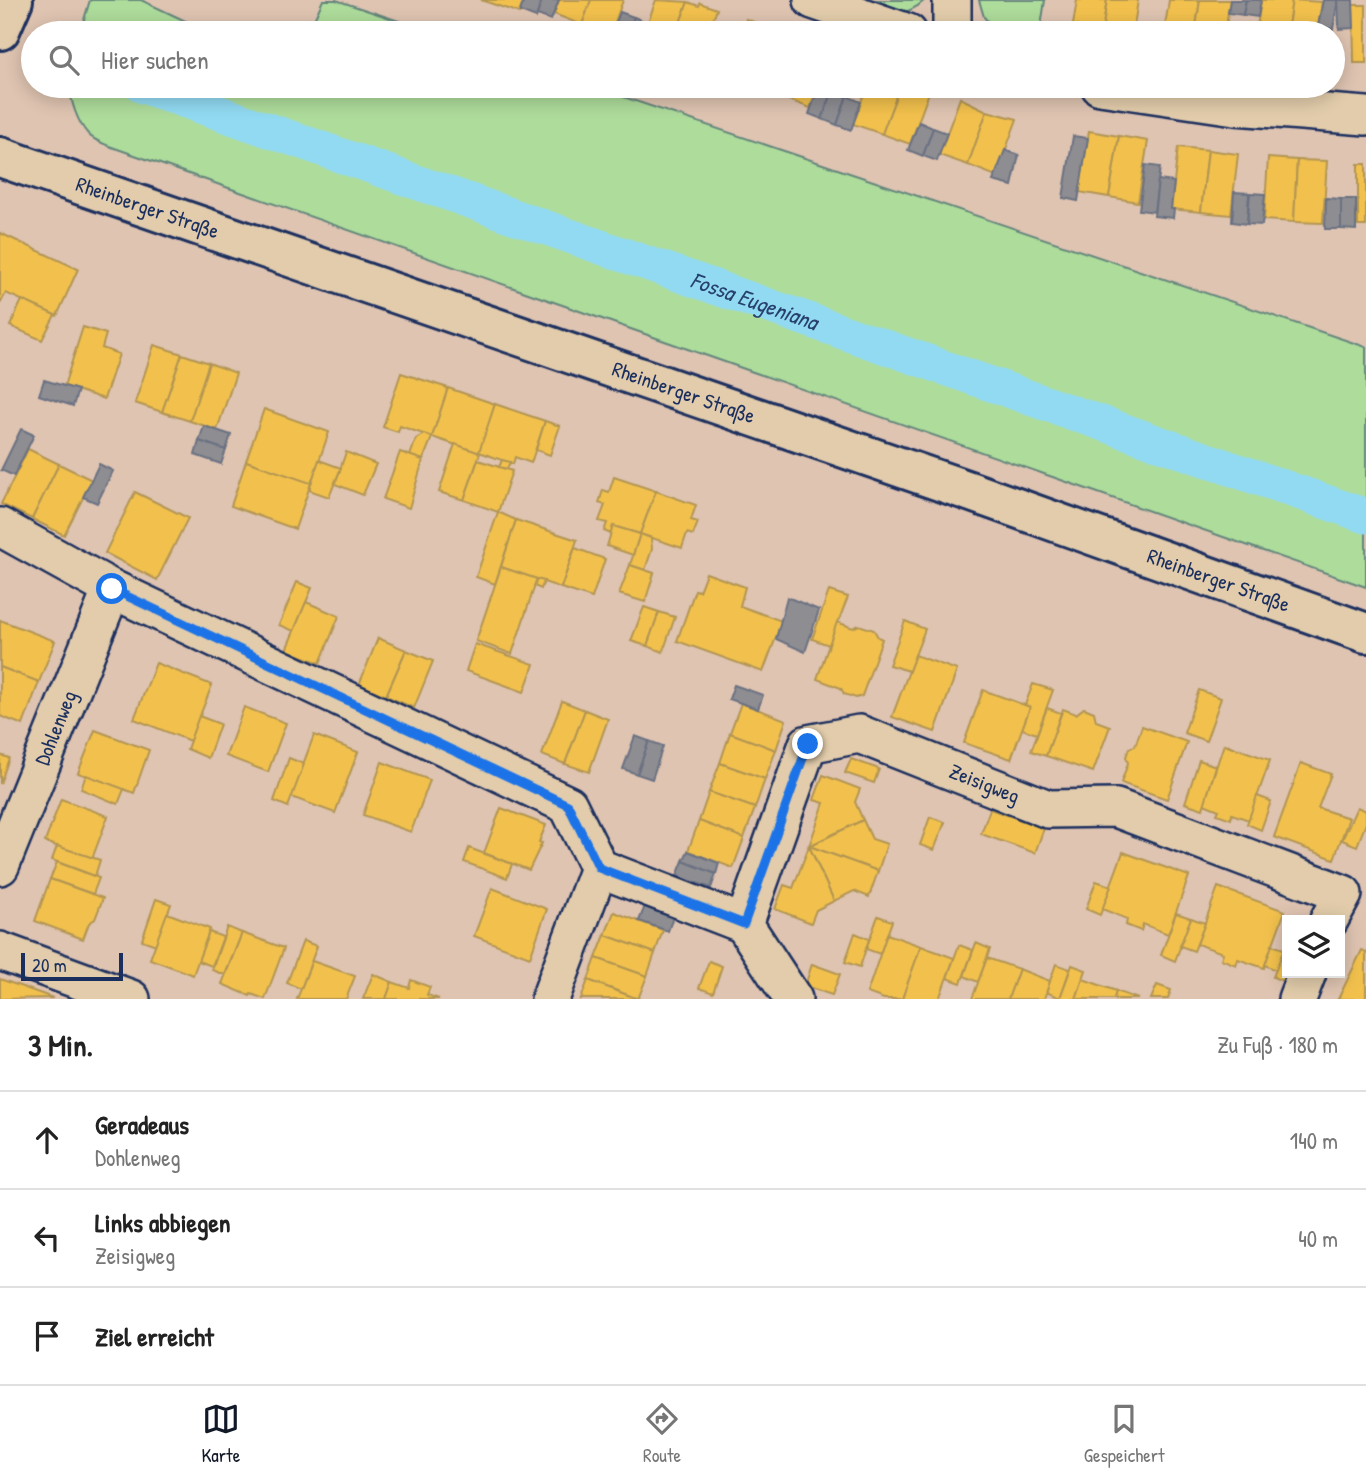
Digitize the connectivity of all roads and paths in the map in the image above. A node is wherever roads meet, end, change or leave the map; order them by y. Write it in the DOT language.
graph roads {
  1 [pos="13,0"];
  2 [pos="813,0"];
  3 [pos="952,0"];
  4 [pos="873,21"];
  5 [pos="952,21"];
  6 [pos="0,30"];
  7 [pos="1181,98"];
  8 [pos="1366,116"];
  9 [pos="0,157"];
  10 [pos="0,527"];
  11 [pos="112,589"];
  12 [pos="1366,633"];
  13 [pos="0,866"];
  14 [pos="599,868"];
  15 [pos="1336,907"];
  16 [pos="744,924"];
  17 [pos="0,951"];
  18 [pos="1305,978"];
  19 [pos="131,999"];
  20 [pos="550,999"];
  21 [pos="793,999"];
  22 [pos="1297,999"];
  1 -- 6 [label="main road"];
  2 -- 4 [label="street"];
  3 -- 5 [label="street"];
  7 -- 8 [label="street"];
  9 -- 12 [label="main road, Rheinberger Straße"];
  10 -- 11 [label="street"];
  11 -- 13 [label="street, Dohlenweg"];
  11 -- 14 [label="street"];
  14 -- 16 [label="street"];
  14 -- 20 [label="street"];
  15 -- 16 [label="street, Zeisigweg"];
  16 -- 21 [label="street"];
  17 -- 19 [label="street"];
  18 -- 22 [label="street"];
}
